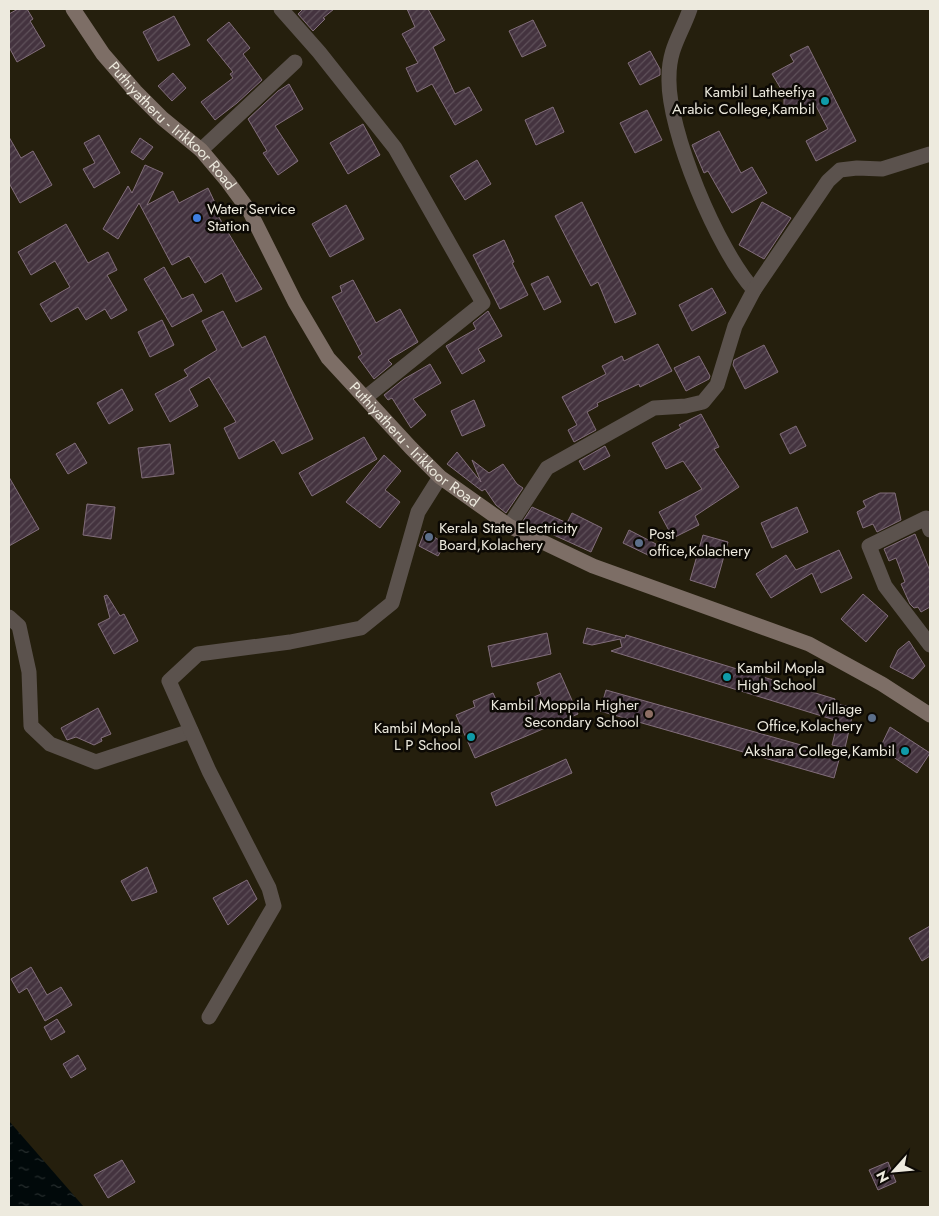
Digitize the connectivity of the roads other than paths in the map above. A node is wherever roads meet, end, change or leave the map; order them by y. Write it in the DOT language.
graph roads {
  1 [pos="73,9"];
  2 [pos="281,9"];
  3 [pos="690,9"];
  4 [pos="294,62"];
  5 [pos="201,150"];
  6 [pos="930,154"];
  7 [pos="754,290"];
  8 [pos="365,398"];
  9 [pos="440,477"];
  10 [pos="509,526"];
  11 [pos="930,530"];
  12 [pos="9,617"];
  13 [pos="930,645"];
  14 [pos="930,712"];
  15 [pos="191,731"];
  16 [pos="209,1017"];
  1 -- 5 [label="main road, Puthiyatheru - Irikkoor Road"];
  2 -- 8 [label="street"];
  3 -- 7 [label="street"];
  4 -- 5 [label="street"];
  5 -- 8 [label="main road, Puthiyatheru - Irikkoor Road"];
  6 -- 7 [label="street"];
  7 -- 10 [label="street"];
  8 -- 9 [label="main road, Puthiyatheru - Irikkoor Road"];
  9 -- 10 [label="main road, Puthiyatheru - Irikkoor Road"];
  9 -- 15 [label="street"];
  10 -- 14 [label="main road, Puthiyatheru - Irikkoor Road"];
  11 -- 13 [label="street"];
  12 -- 15 [label="street"];
  15 -- 16 [label="street"];
}
